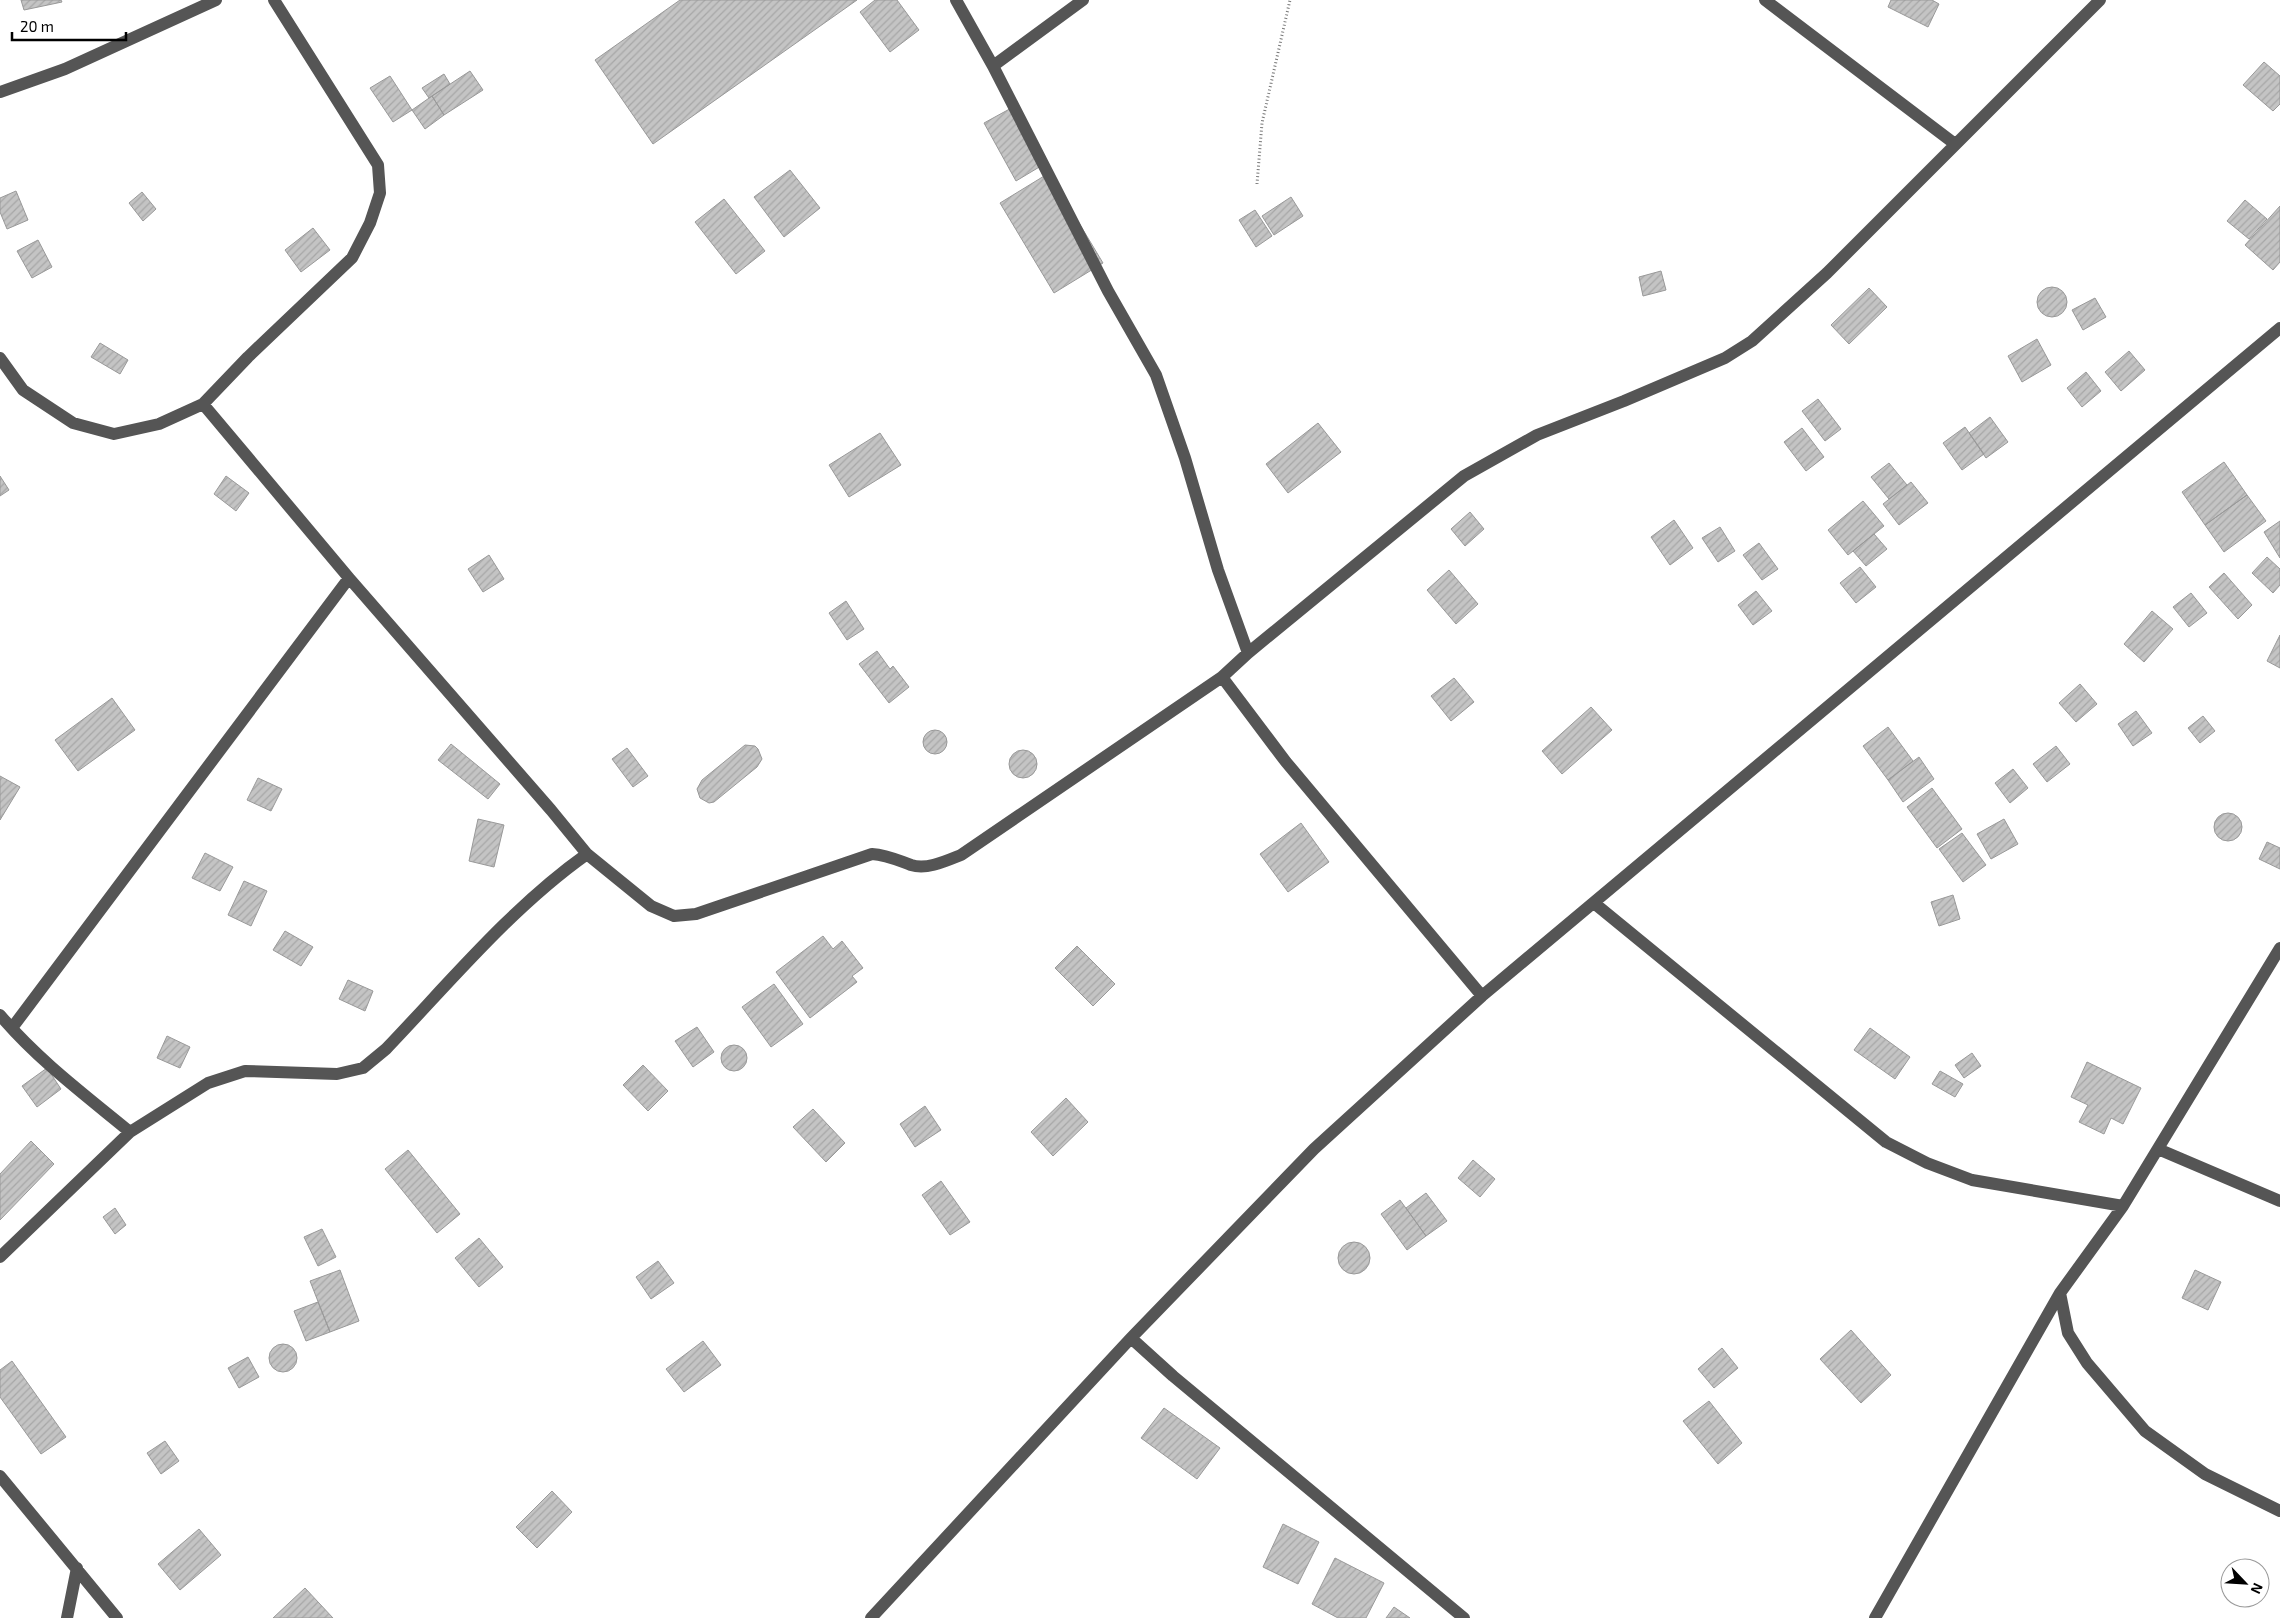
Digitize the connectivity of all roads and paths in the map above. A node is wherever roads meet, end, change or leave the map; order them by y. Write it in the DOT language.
graph roads {
  1 [pos="216,0"];
  2 [pos="274,0"];
  3 [pos="956,0"];
  4 [pos="1083,0"];
  5 [pos="1290,0"];
  6 [pos="1765,0"];
  7 [pos="2100,0"];
  8 [pos="993,66"];
  9 [pos="0,92"];
  10 [pos="1954,144"];
  11 [pos="1258,184"];
  12 [pos="2280,328"];
  13 [pos="0,358"];
  14 [pos="203,404"];
  15 [pos="349,578"];
  16 [pos="1248,653"];
  17 [pos="1222,677"];
  18 [pos="587,854"];
  19 [pos="1594,903"];
  20 [pos="2280,948"];
  21 [pos="1482,996"];
  22 [pos="0,1015"];
  23 [pos="12,1028"];
  24 [pos="130,1132"];
  25 [pos="2158,1149"];
  26 [pos="2280,1201"];
  27 [pos="2123,1206"];
  28 [pos="0,1257"];
  29 [pos="2060,1293"];
  30 [pos="1131,1338"];
  31 [pos="0,1476"];
  32 [pos="2280,1511"];
  33 [pos="77,1568"];
  34 [pos="67,1618"];
  35 [pos="117,1618"];
  36 [pos="870,1618"];
  37 [pos="1464,1618"];
  38 [pos="1875,1618"];
  1 -- 9 [label="street"];
  2 -- 14 [label="street"];
  3 -- 8 [label="street"];
  4 -- 8 [label="street"];
  5 -- 11 [label="path"];
  6 -- 10 [label="street"];
  7 -- 10 [label="street"];
  8 -- 16 [label="street"];
  10 -- 16 [label="street"];
  12 -- 19 [label="street"];
  13 -- 14 [label="street"];
  14 -- 15 [label="street"];
  15 -- 18 [label="street"];
  15 -- 23 [label="street"];
  16 -- 17 [label="street"];
  17 -- 18 [label="street"];
  17 -- 21 [label="street"];
  18 -- 24 [label="street"];
  19 -- 21 [label="street"];
  19 -- 27 [label="street"];
  20 -- 25 [label="street"];
  21 -- 30 [label="street"];
  22 -- 23 [label="street"];
  23 -- 24 [label="street"];
  24 -- 28 [label="street"];
  25 -- 26 [label="street"];
  25 -- 27 [label="street"];
  27 -- 29 [label="street"];
  29 -- 32 [label="street"];
  29 -- 38 [label="street"];
  30 -- 36 [label="street"];
  30 -- 37 [label="street"];
  31 -- 33 [label="street"];
  33 -- 34 [label="street"];
  33 -- 35 [label="street"];
}
